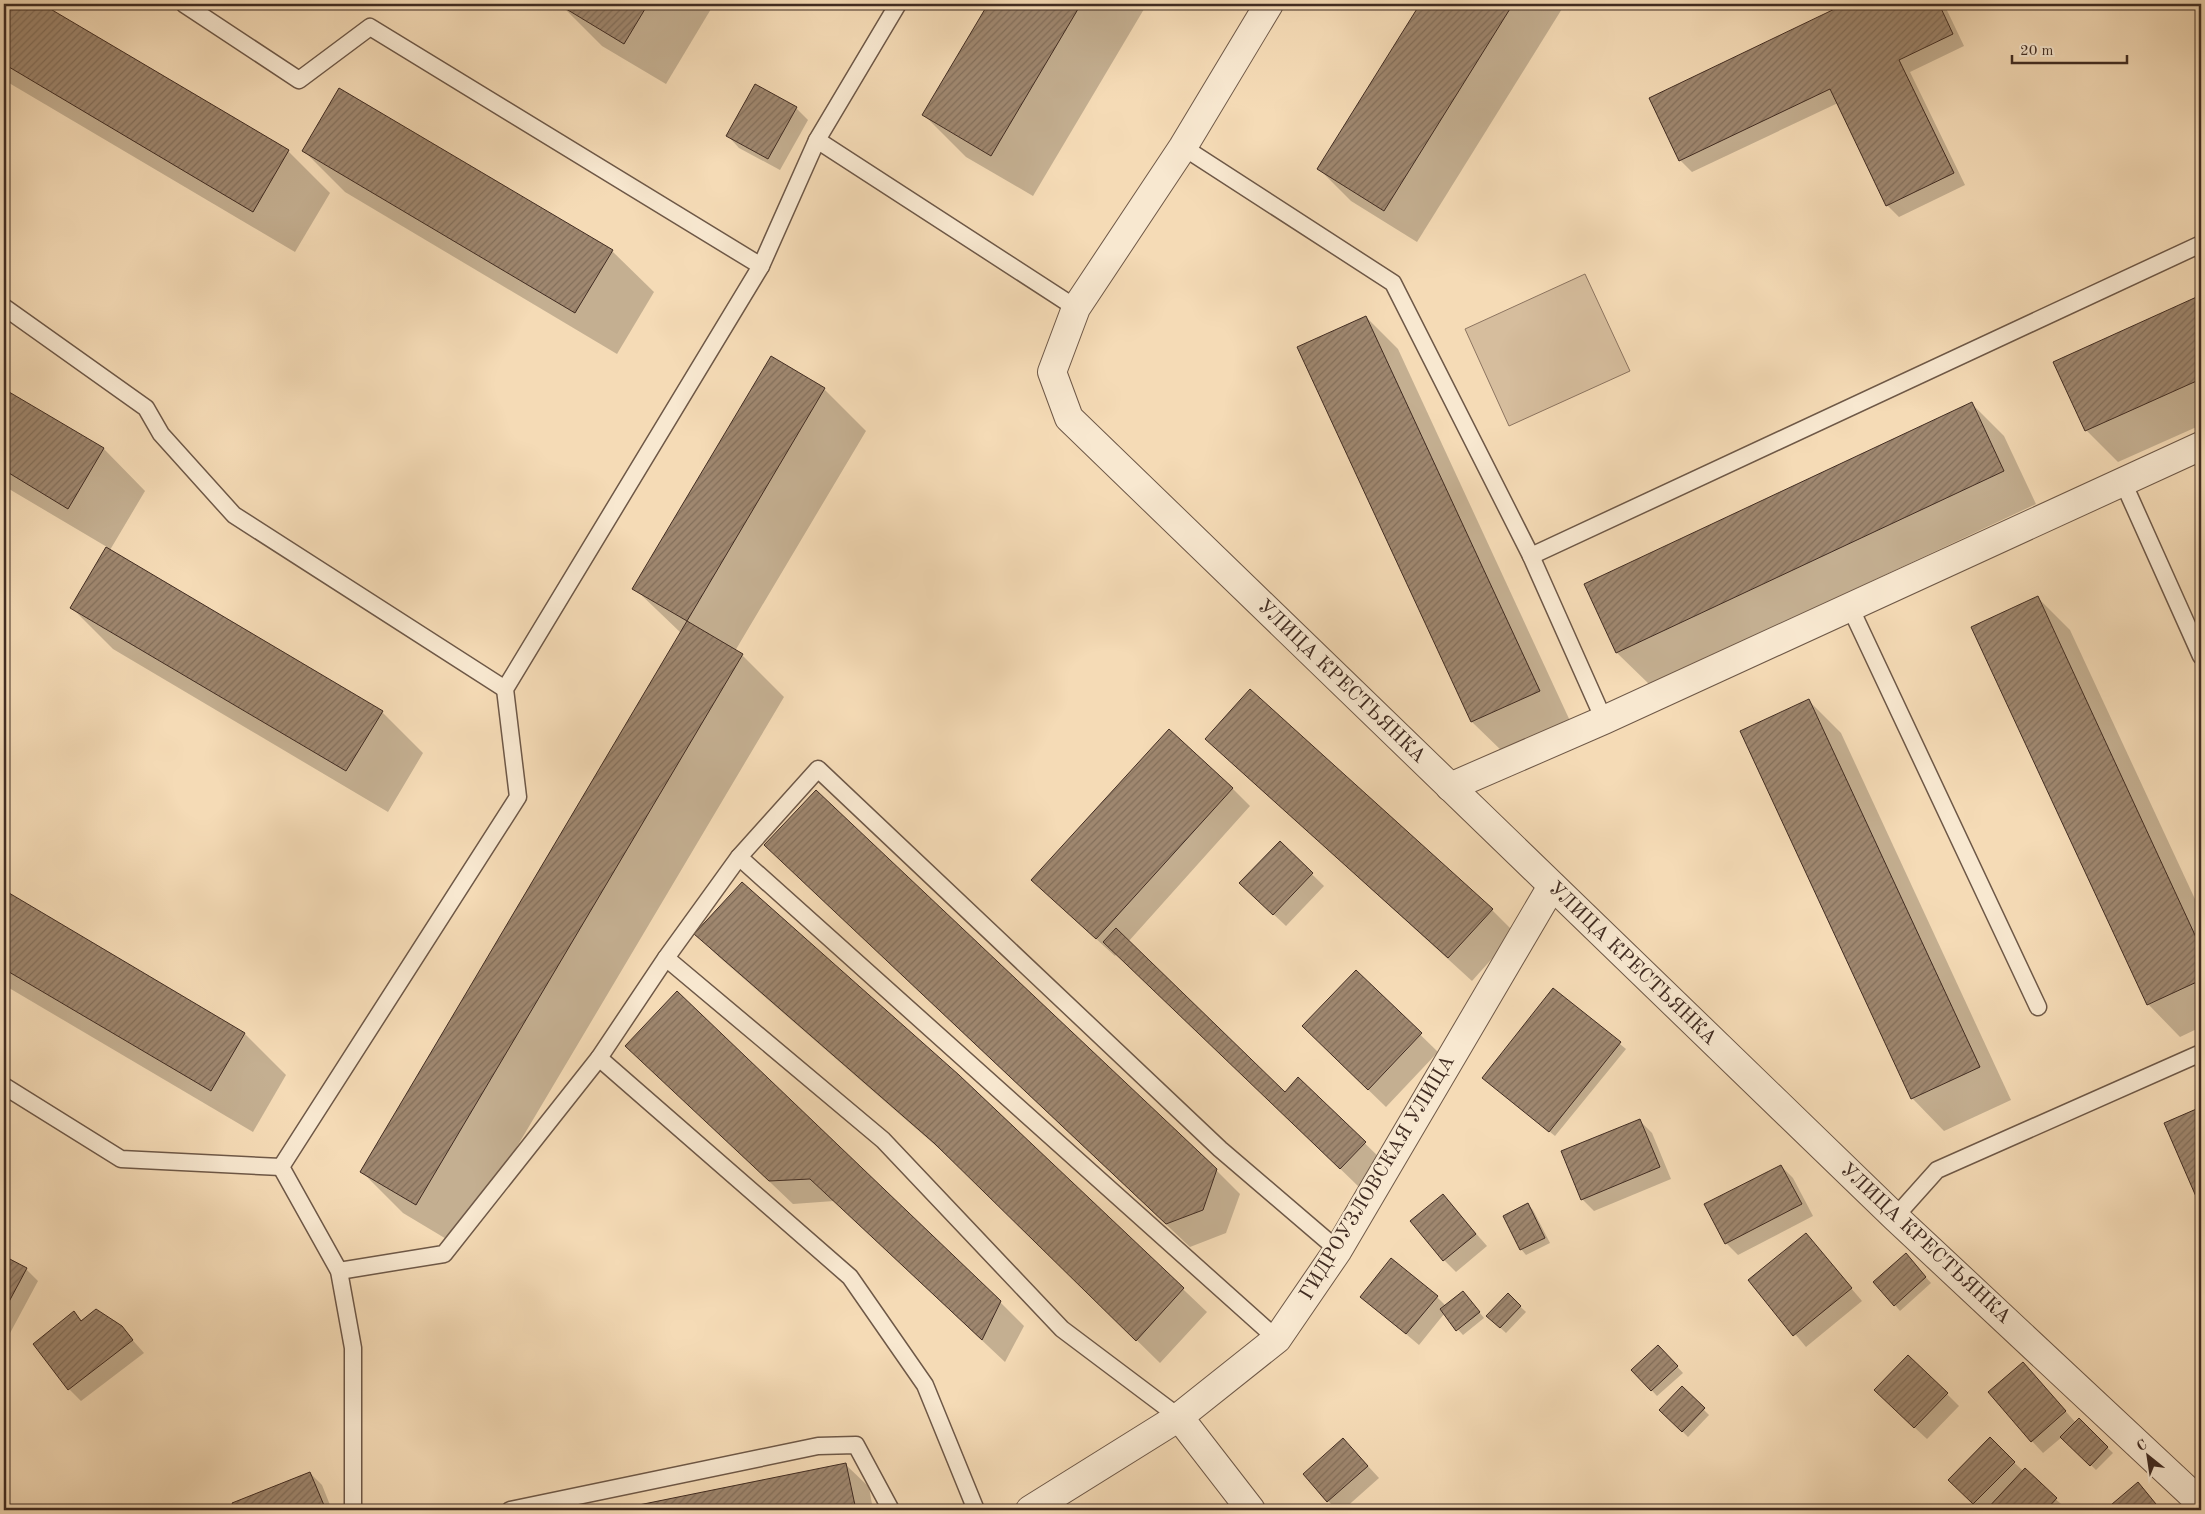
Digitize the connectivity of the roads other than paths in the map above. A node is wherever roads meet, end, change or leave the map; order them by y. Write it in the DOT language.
graph roads {
  1 [pos="184,4"];
  2 [pos="898,4"];
  3 [pos="1269,4"];
  4 [pos="817,140"];
  5 [pos="1183,147"];
  6 [pos="2201,244"];
  7 [pos="761,266"];
  8 [pos="4,307"];
  9 [pos="1076,308"];
  10 [pos="2201,446"];
  11 [pos="2123,482"];
  12 [pos="1531,556"];
  13 [pos="1850,607"];
  14 [pos="2201,656"];
  15 [pos="505,689"];
  16 [pos="1604,720"];
  17 [pos="1450,787"];
  18 [pos="739,857"];
  19 [pos="1552,886"];
  20 [pos="666,958"];
  21 [pos="2038,1007"];
  22 [pos="2201,1053"];
  23 [pos="598,1058"];
  24 [pos="4,1086"];
  25 [pos="281,1168"];
  26 [pos="1895,1217"];
  27 [pos="1338,1250"];
  28 [pos="339,1271"];
  29 [pos="1277,1339"];
  30 [pos="1179,1417"];
  31 [pos="2201,1503"];
  32 [pos="353,1510"];
  33 [pos="510,1510"];
  34 [pos="891,1510"];
  35 [pos="976,1510"];
  36 [pos="1030,1510"];
  37 [pos="1251,1510"];
  1 -- 7 [label="lane"];
  2 -- 4 [label="lane"];
  3 -- 5 [label="street"];
  4 -- 7 [label="lane"];
  4 -- 9 [label="lane"];
  5 -- 9 [label="street"];
  5 -- 12 [label="lane"];
  6 -- 12 [label="lane"];
  7 -- 15 [label="lane"];
  8 -- 15 [label="lane"];
  9 -- 17 [label="street, УЛИЦА КРЕСТЬЯНКА"];
  10 -- 11 [label="street"];
  11 -- 13 [label="street"];
  11 -- 14 [label="lane"];
  12 -- 16 [label="lane"];
  13 -- 16 [label="street"];
  13 -- 21 [label="lane"];
  15 -- 25 [label="lane"];
  16 -- 17 [label="street"];
  17 -- 19 [label="street, УЛИЦА КРЕСТЬЯНКА"];
  18 -- 20 [label="lane"];
  18 -- 27 [label="lane"];
  18 -- 29 [label="lane"];
  19 -- 26 [label="street, УЛИЦА КРЕСТЬЯНКА"];
  19 -- 27 [label="street, ГИДРОУЗЛОВСКАЯ УЛИЦА"];
  20 -- 23 [label="lane"];
  20 -- 30 [label="lane"];
  22 -- 26 [label="lane"];
  23 -- 28 [label="lane"];
  23 -- 35 [label="lane"];
  24 -- 25 [label="lane"];
  25 -- 28 [label="lane"];
  26 -- 31 [label="street, УЛИЦА КРЕСТЬЯНКА"];
  27 -- 29 [label="street, ГИДРОУЗЛОВСКАЯ УЛИЦА"];
  28 -- 32 [label="lane"];
  29 -- 30 [label="street, ГИДРОУЗЛОВСКАЯ УЛИЦА"];
  30 -- 36 [label="street, ГИДРОУЗЛОВСКАЯ УЛИЦА"];
  30 -- 37 [label="street"];
  33 -- 34 [label="lane"];
}
